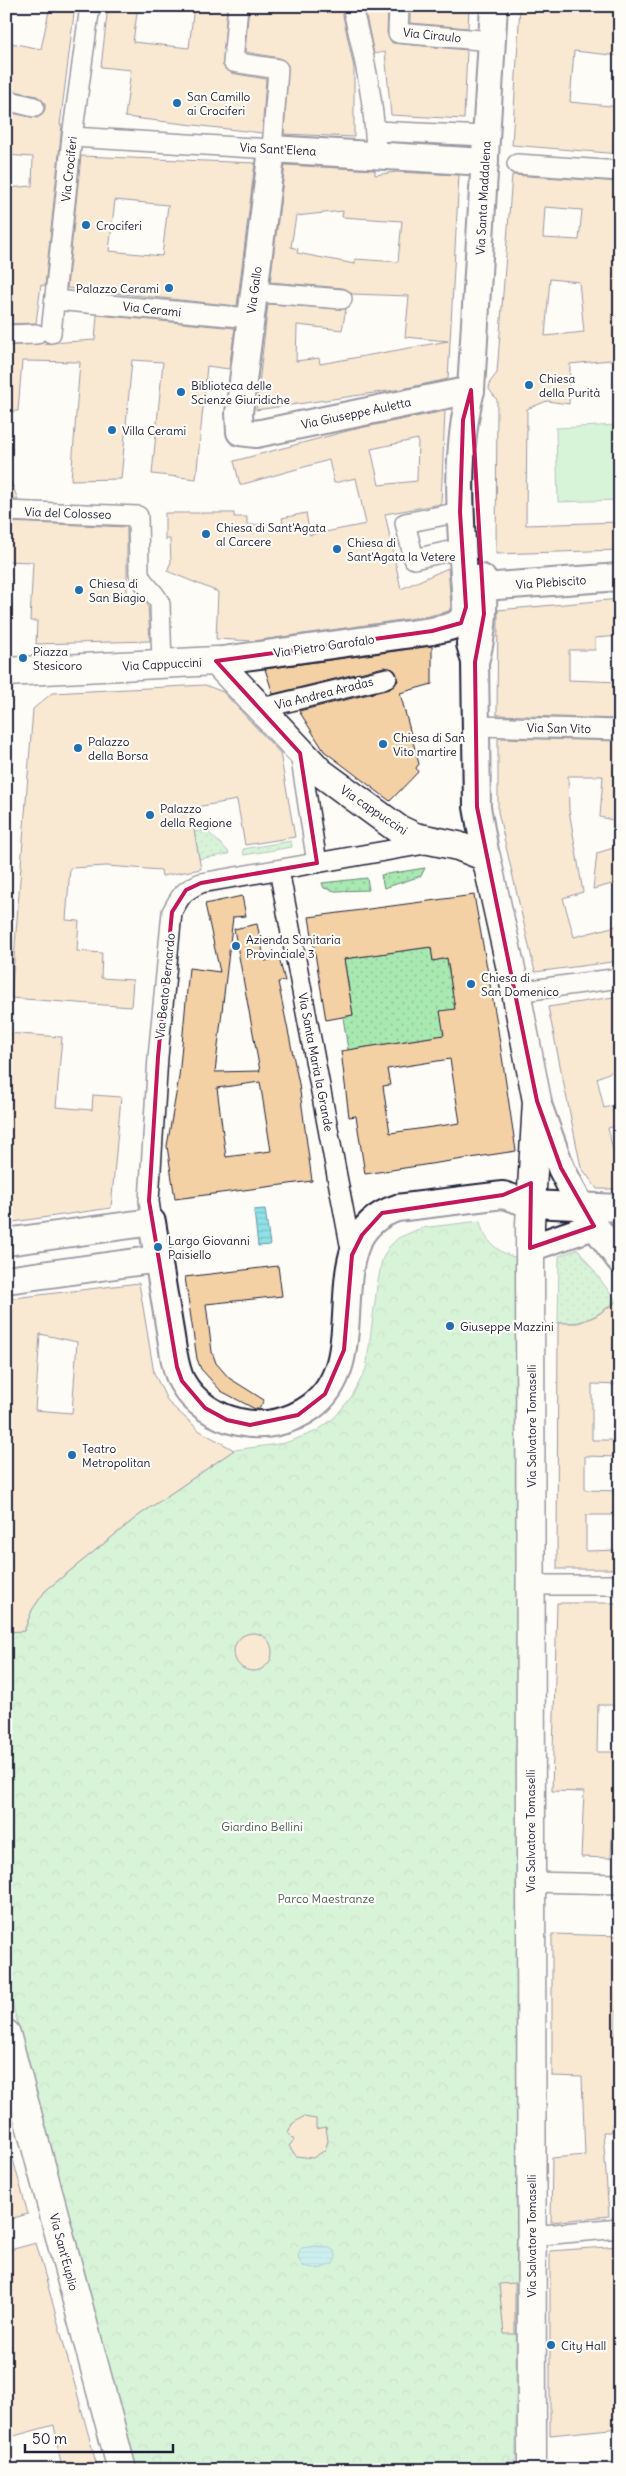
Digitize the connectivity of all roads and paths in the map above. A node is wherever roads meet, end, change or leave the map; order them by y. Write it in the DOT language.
graph roads {
  1 [pos="90,6"];
  2 [pos="238,6"];
  3 [pos="352,6"];
  4 [pos="399,6"];
  5 [pos="494,6"];
  6 [pos="492,41"];
  7 [pos="6,100"];
  8 [pos="34,106"];
  9 [pos="72,137"];
  10 [pos="375,143"];
  11 [pos="272,149"];
  12 [pos="486,149"];
  13 [pos="517,164"];
  14 [pos="620,171"];
  15 [pos="254,292"];
  16 [pos="342,299"];
  17 [pos="55,300"];
  18 [pos="250,318"];
  19 [pos="6,335"];
  20 [pos="471,390"];
  21 [pos="240,432"];
  22 [pos="6,511"];
  23 [pos="460,512"];
  24 [pos="463,548"];
  25 [pos="620,577"];
  26 [pos="483,588"];
  27 [pos="432,631"];
  28 [pos="216,661"];
  29 [pos="475,662"];
  30 [pos="162,664"];
  31 [pos="6,672"];
  32 [pos="387,678"];
  33 [pos="262,708"];
  34 [pos="487,727"];
  35 [pos="620,730"];
  36 [pos="300,753"];
  37 [pos="434,843"];
  38 [pos="486,857"];
  39 [pos="309,864"];
  40 [pos="279,870"];
  41 [pos="620,978"];
  42 [pos="516,992"];
  43 [pos="537,1101"];
  44 [pos="531,1193"];
  45 [pos="620,1208"];
  46 [pos="151,1213"];
  47 [pos="587,1217"];
  48 [pos="6,1242"];
  49 [pos="530,1248"];
  50 [pos="352,1255"];
  51 [pos="620,1260"];
  52 [pos="159,1270"];
  53 [pos="6,1280"];
  54 [pos="531,1585"];
  55 [pos="620,1585"];
  56 [pos="530,1882"];
  57 [pos="620,1884"];
  58 [pos="7,2043"];
  59 [pos="620,2228"];
  60 [pos="531,2236"];
  61 [pos="532,2464"];
  62 [pos="122,2470"];
  1 -- 9 [label="street, Via Crociferi"];
  2 -- 11 [label="street"];
  3 -- 10 [label="street"];
  4 -- 6 [label="street, Via Ciraulo"];
  5 -- 6 [label="main road, Via Santa Maddalena"];
  6 -- 12 [label="main road, Via Santa Maddalena"];
  7 -- 8 [label="street"];
  9 -- 11 [label="street, Via Sant'Elena"];
  9 -- 17 [label="street, Via Crociferi"];
  10 -- 11 [label="main road, Via Sant'Elena"];
  10 -- 12 [label="main road, Via Sant'Elena"];
  11 -- 15 [label="main road, Via Gallo"];
  12 -- 20 [label="main road, Via Santa Maddalena"];
  13 -- 14 [label="street"];
  15 -- 16 [label="street"];
  15 -- 18 [label="main road, Via Gallo"];
  17 -- 18 [label="street, Via Cerami"];
  17 -- 19 [label="street, Via Crociferi"];
  18 -- 21 [label="main road, Via Gallo"];
  20 -- 21 [label="main road, Via Giuseppe Auletta"];
  20 -- 23 [label="main road, Via Santa Maddalena"];
  20 -- 26 [label="main road, Via Santa Maddalena"];
  22 -- 30 [label="street, Via del Colosseo"];
  23 -- 24 [label="main road, Via Santa Maddalena"];
  23 -- 24 [label="street"];
  24 -- 27 [label="main road, Via Santa Maddalena"];
  25 -- 26 [label="main road, Via Plebiscito"];
  26 -- 29 [label="main road, Via Santa Maddalena"];
  27 -- 28 [label="main road, Via Pietro Garofalo"];
  27 -- 29 [label="main road"];
  28 -- 30 [label="main road, Via Cappuccini"];
  28 -- 33 [label="main road, Via Cappuccini"];
  29 -- 34 [label="main road"];
  30 -- 31 [label="main road, Via Cappuccini"];
  32 -- 33 [label="street, Via Andrea Aradas"];
  33 -- 36 [label="main road, Via Cappuccini"];
  34 -- 35 [label="street, Via San Vito"];
  34 -- 38 [label="main road"];
  36 -- 37 [label="main road, Via cappuccini"];
  36 -- 39 [label="street"];
  37 -- 38 [label="main road, Via cappuccini"];
  37 -- 39 [label="street, Via Beato Bernardo"];
  38 -- 42 [label="main road"];
  39 -- 40 [label="street, Via Beato Bernardo"];
  40 -- 46 [label="street, Via Beato Bernardo"];
  40 -- 50 [label="street, Via Santa Maria la Grande"];
  41 -- 42 [label="street"];
  42 -- 43 [label="main road"];
  43 -- 44 [label="main road, Via Salvatore Tomaselli"];
  43 -- 47 [label="main road"];
  44 -- 47 [label="main road"];
  44 -- 49 [label="main road, Via Salvatore Tomaselli"];
  44 -- 50 [label="main road"];
  45 -- 47 [label="main road"];
  46 -- 48 [label="main road"];
  46 -- 52 [label="main road"];
  47 -- 49 [label="main road"];
  47 -- 51 [label="main road"];
  49 -- 54 [label="main road, Via Salvatore Tomaselli"];
  50 -- 52 [label="main road"];
  52 -- 53 [label="main road"];
  54 -- 55 [label="street"];
  54 -- 56 [label="main road, Via Salvatore Tomaselli"];
  56 -- 57 [label="street"];
  56 -- 60 [label="main road, Via Salvatore Tomaselli"];
  58 -- 62 [label="main road, Via Sant'Euplio"];
  59 -- 60 [label="street"];
  60 -- 61 [label="main road, Via Salvatore Tomaselli"];
}
